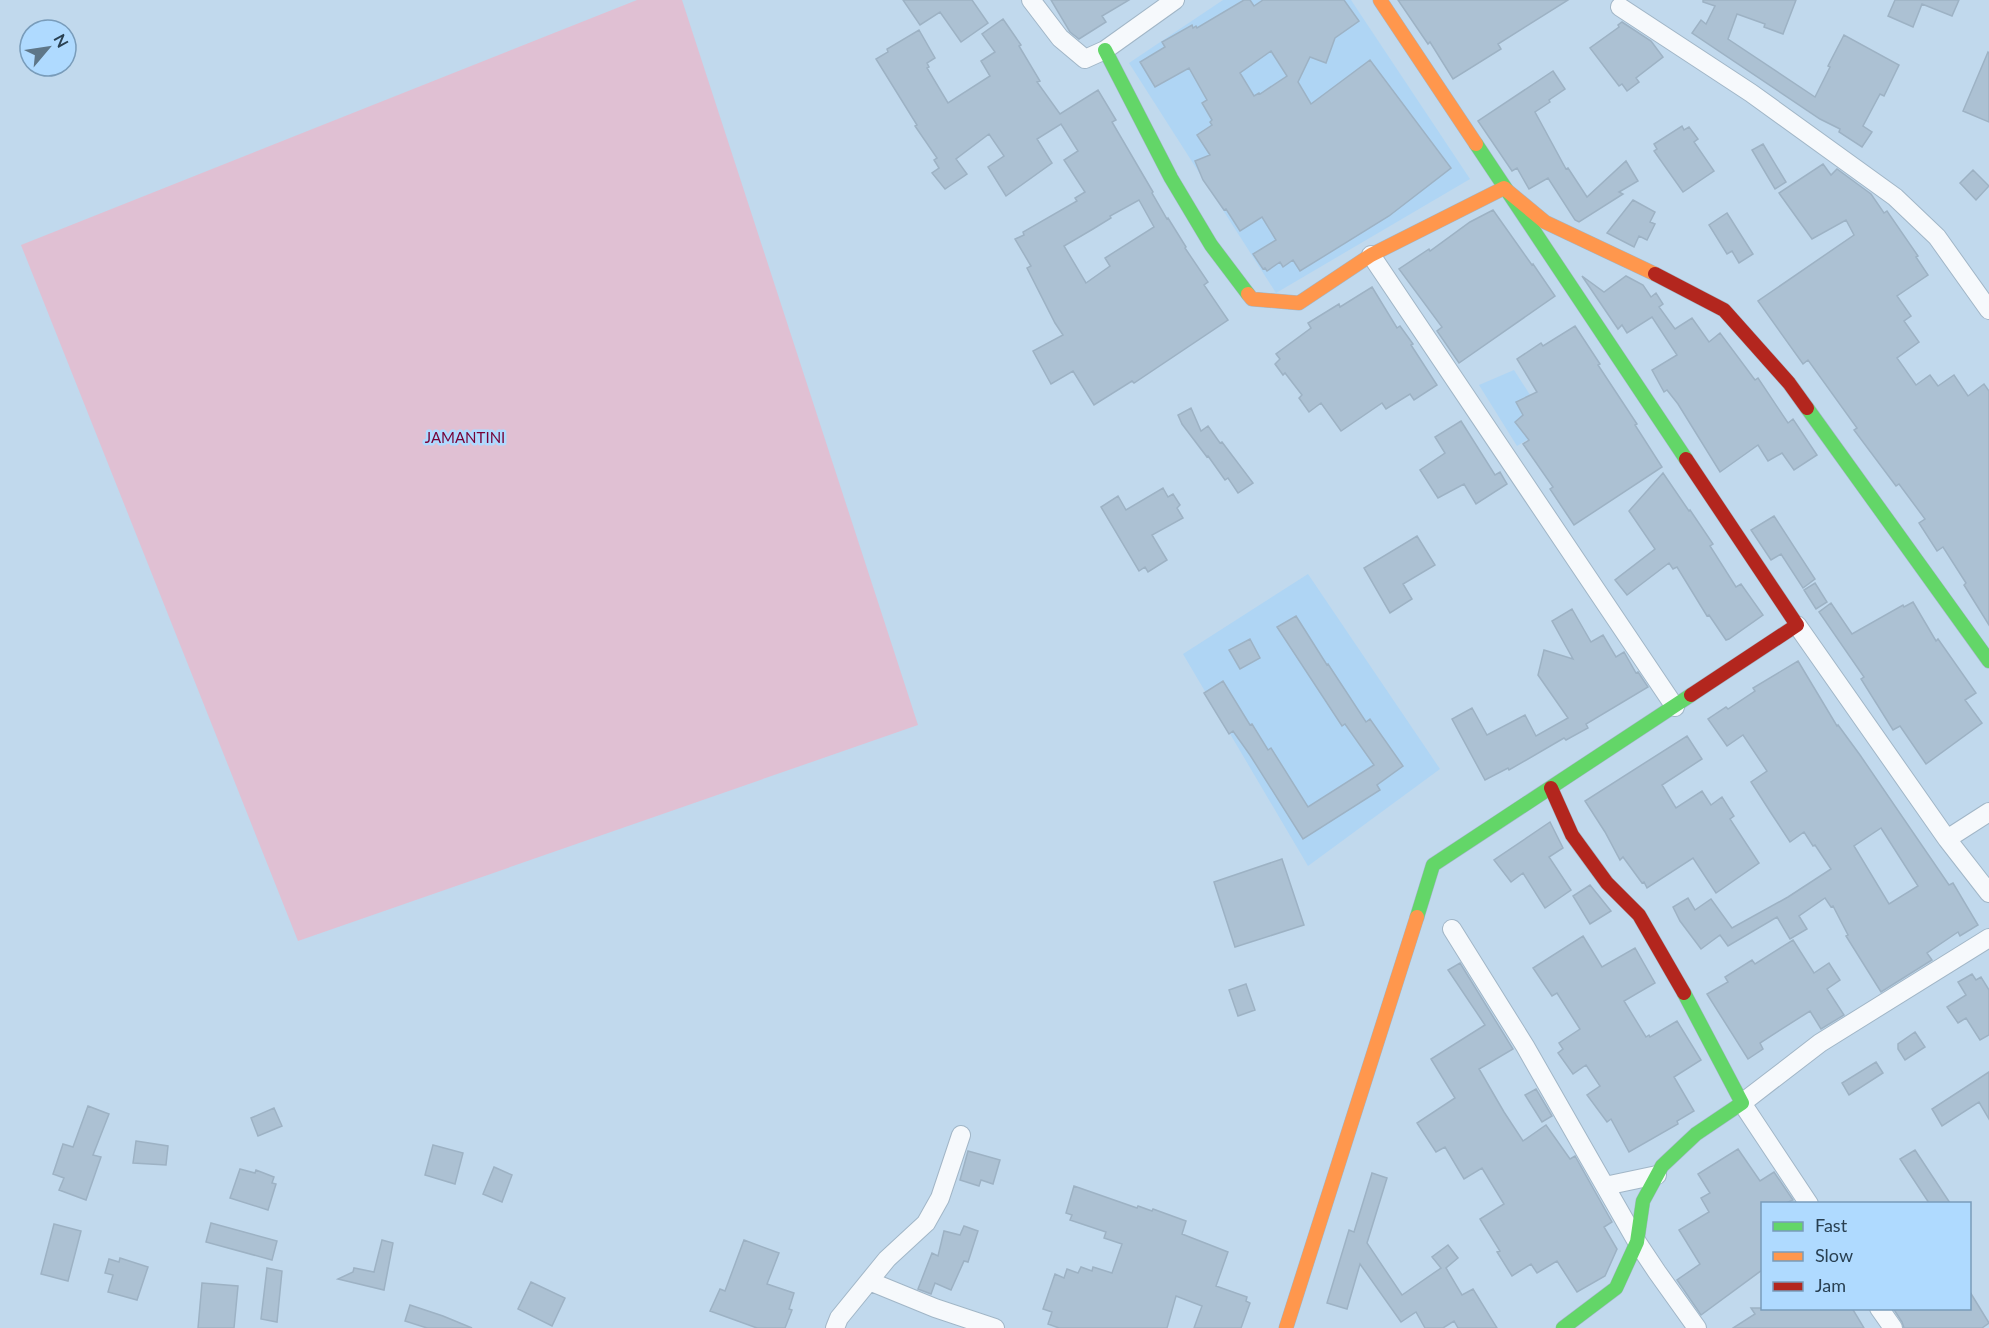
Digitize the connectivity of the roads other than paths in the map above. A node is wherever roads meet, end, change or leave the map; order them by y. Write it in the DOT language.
graph roads {
  1 [pos="1031,0"];
  2 [pos="1175,0"];
  3 [pos="1380,0"];
  4 [pos="1620,7"];
  5 [pos="1104,50"];
  6 [pos="1504,188"];
  7 [pos="1371,255"];
  8 [pos="1989,310"];
  9 [pos="1797,625"];
  10 [pos="1989,661"];
  11 [pos="1675,706"];
  12 [pos="1551,788"];
  13 [pos="1989,812"];
  14 [pos="1947,839"];
  15 [pos="1989,893"];
  16 [pos="1452,929"];
  17 [pos="1989,938"];
  18 [pos="1742,1103"];
  19 [pos="961,1135"];
  20 [pos="1657,1176"];
  21 [pos="1605,1186"];
  22 [pos="1808,1202"];
  23 [pos="1637,1242"];
  24 [pos="869,1281"];
  25 [pos="1880,1310"];
  26 [pos="835,1328"];
  27 [pos="995,1328"];
  28 [pos="1286,1328"];
  29 [pos="1563,1328"];
  30 [pos="1697,1328"];
  31 [pos="1893,1328"];
  1 -- 5 [label="street"];
  2 -- 5 [label="street"];
  3 -- 6 [label="street"];
  4 -- 8 [label="street"];
  5 -- 7 [label="street"];
  6 -- 7 [label="street"];
  6 -- 9 [label="street"];
  6 -- 10 [label="street"];
  7 -- 11 [label="street"];
  9 -- 11 [label="street"];
  9 -- 14 [label="street"];
  11 -- 12 [label="street"];
  12 -- 18 [label="street"];
  12 -- 28 [label="street"];
  13 -- 14 [label="street"];
  14 -- 15 [label="street"];
  16 -- 21 [label="street"];
  17 -- 18 [label="street"];
  18 -- 20 [label="street"];
  18 -- 22 [label="street"];
  19 -- 24 [label="street"];
  20 -- 21 [label="street"];
  20 -- 23 [label="street"];
  21 -- 23 [label="street"];
  23 -- 29 [label="street"];
  23 -- 30 [label="street"];
  24 -- 26 [label="street"];
  24 -- 27 [label="street"];
  25 -- 31 [label="street"];
}
